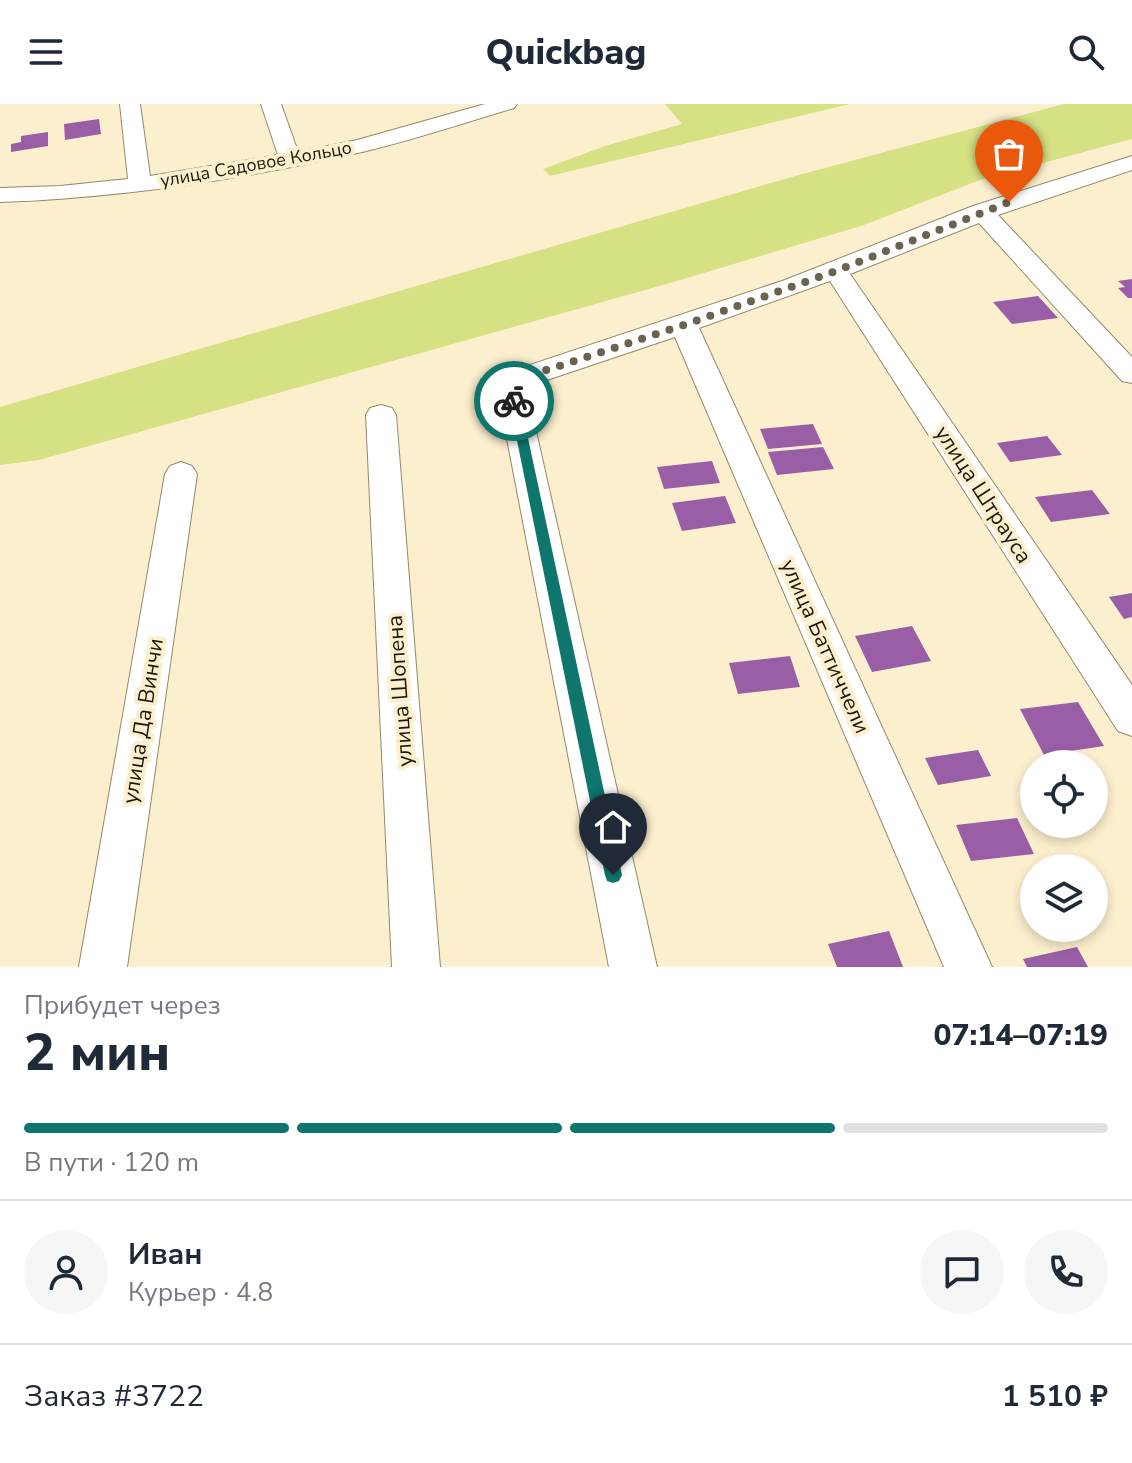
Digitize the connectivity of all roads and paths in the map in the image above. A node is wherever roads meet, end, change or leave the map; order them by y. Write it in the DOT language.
graph roads {
  1 [pos="130,104"];
  2 [pos="271,104"];
  3 [pos="412,104"];
  4 [pos="507,104"];
  5 [pos="424,128"];
  6 [pos="290,160"];
  7 [pos="1128,169"];
  8 [pos="140,184"];
  9 [pos="0,195"];
  10 [pos="981,211"];
  11 [pos="836,271"];
  12 [pos="684,325"];
  13 [pos="1132,374"];
  14 [pos="381,415"];
  15 [pos="181,474"];
  16 [pos="1132,718"];
  17 [pos="103,967"];
  18 [pos="416,967"];
  19 [pos="633,967"];
  20 [pos="968,967"];
  1 -- 8 [label="street"];
  2 -- 6 [label="street"];
  3 -- 5 [label="street"];
  4 -- 5 [label="street, улица Садовое Кольцо"];
  5 -- 6 [label="street, улица Садовое Кольцо"];
  6 -- 8 [label="street, улица Садовое Кольцо"];
  7 -- 10 [label="street"];
  8 -- 9 [label="street, улица Садовое Кольцо"];
  10 -- 11 [label="street"];
  10 -- 13 [label="street"];
  11 -- 12 [label="street"];
  11 -- 16 [label="street, улица Штрауса"];
  12 -- 19 [label="street"];
  12 -- 20 [label="street, улица Баттиччели"];
  14 -- 18 [label="street, улица Шопена"];
  15 -- 17 [label="street, улица Да Винчи"];
}
